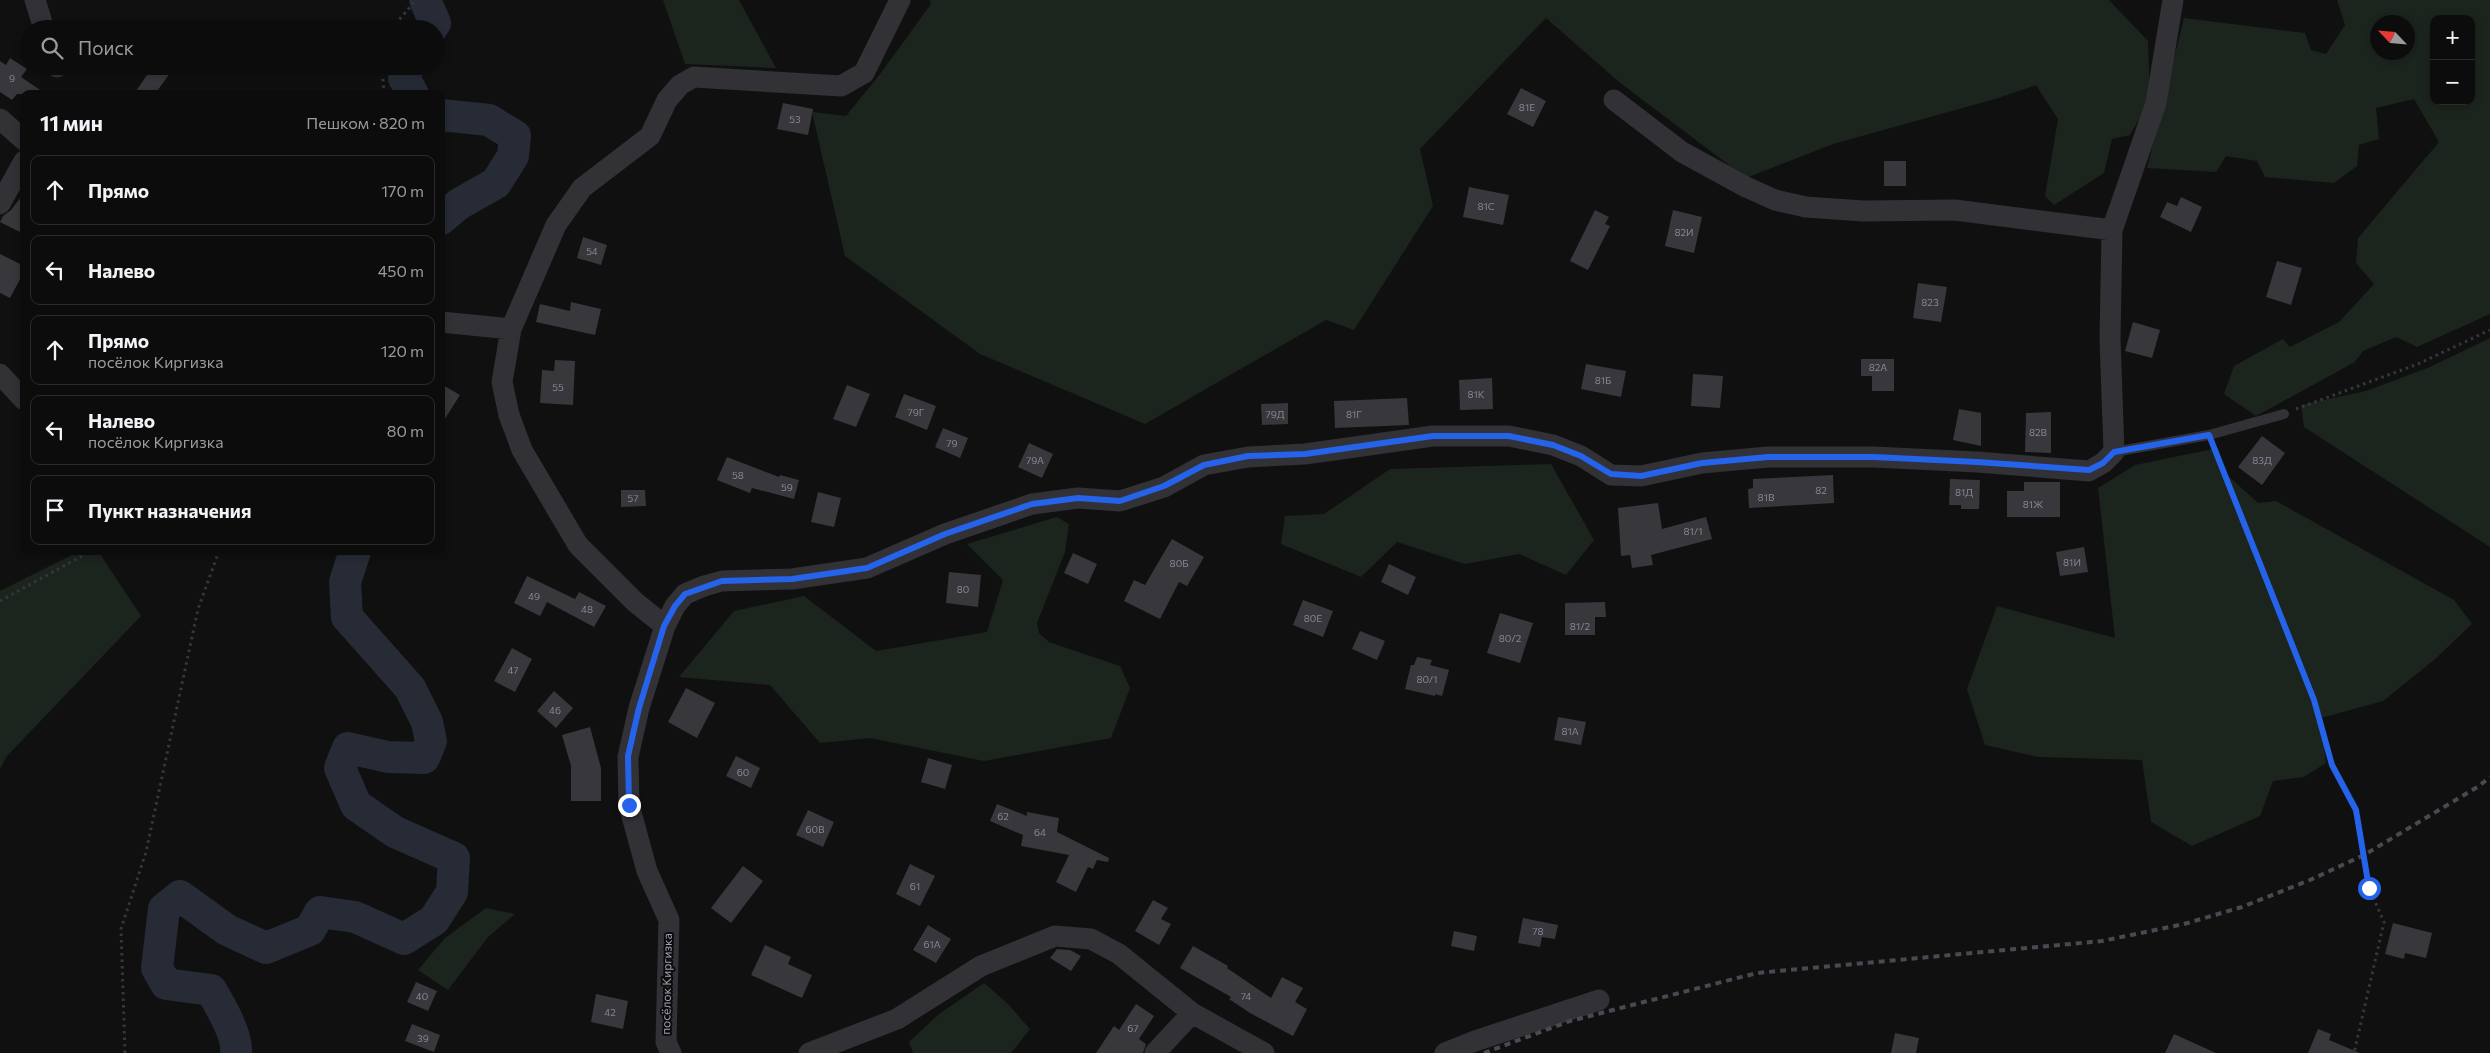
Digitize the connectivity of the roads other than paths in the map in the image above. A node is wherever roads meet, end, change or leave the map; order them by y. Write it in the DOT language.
graph roads {
  1 [pos="35,0"];
  2 [pos="900,0"];
  3 [pos="2173,0"];
  4 [pos="41,20"];
  5 [pos="1614,100"];
  6 [pos="0,119"];
  7 [pos="20,136"];
  8 [pos="20,168"];
  9 [pos="0,204"];
  10 [pos="2112,230"];
  11 [pos="445,322"];
  12 [pos="511,329"];
  13 [pos="0,374"];
  14 [pos="20,396"];
  15 [pos="2284,414"];
  16 [pos="2114,452"];
  17 [pos="664,626"];
  18 [pos="1599,1000"];
  19 [pos="1192,1013"];
  20 [pos="671,1053"];
  21 [pos="809,1053"];
  22 [pos="1155,1053"];
  23 [pos="1264,1053"];
  24 [pos="1445,1053"];
  1 -- 4 [label="street"];
  2 -- 12 [label="street"];
  3 -- 10 [label="street"];
  5 -- 10 [label="street"];
  6 -- 7 [label="street"];
  8 -- 9 [label="street"];
  10 -- 16 [label="street"];
  11 -- 12 [label="street"];
  12 -- 17 [label="street"];
  13 -- 14 [label="street"];
  15 -- 16 [label="lane"];
  16 -- 17 [label="street, посёлок Киргизка"];
  17 -- 20 [label="street, посёлок Киргизка"];
  18 -- 24 [label="street"];
  19 -- 21 [label="street"];
  19 -- 22 [label="street"];
  19 -- 23 [label="street"];
}
